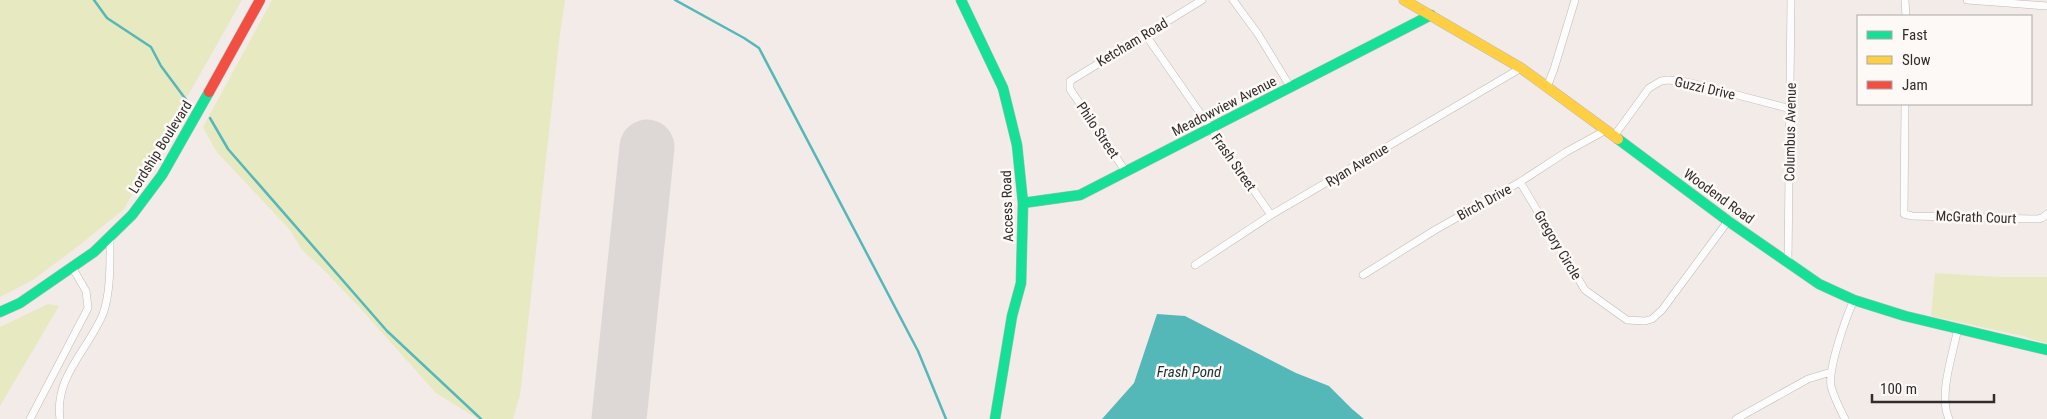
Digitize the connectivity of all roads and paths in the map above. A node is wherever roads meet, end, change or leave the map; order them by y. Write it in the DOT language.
graph roads {
  1 [pos="260,0"];
  2 [pos="961,0"];
  3 [pos="1202,0"];
  4 [pos="1234,0"];
  5 [pos="1404,0"];
  6 [pos="1575,0"];
  7 [pos="1791,0"];
  8 [pos="1906,0"];
  9 [pos="1967,0"];
  10 [pos="2047,6"];
  11 [pos="1431,15"];
  12 [pos="1906,15"];
  13 [pos="1145,34"];
  14 [pos="1521,68"];
  15 [pos="1547,87"];
  16 [pos="1291,88"];
  17 [pos="1070,89"];
  18 [pos="1905,105"];
  19 [pos="1791,109"];
  20 [pos="1210,128"];
  21 [pos="1610,133"];
  22 [pos="1126,172"];
  23 [pos="1520,182"];
  24 [pos="1023,203"];
  25 [pos="2047,214"];
  26 [pos="1271,216"];
  27 [pos="1728,221"];
  28 [pos="110,237"];
  29 [pos="1788,263"];
  30 [pos="1195,264"];
  31 [pos="72,267"];
  32 [pos="1363,275"];
  33 [pos="1854,300"];
  34 [pos="0,312"];
  35 [pos="1958,328"];
  36 [pos="2047,350"];
  37 [pos="1832,372"];
  38 [pos="30,419"];
  39 [pos="60,419"];
  40 [pos="995,419"];
  41 [pos="1736,419"];
  42 [pos="1845,419"];
  43 [pos="1949,419"];
  1 -- 28 [label="street, Lordship Boulevard"];
  2 -- 24 [label="street, Access Road"];
  3 -- 13 [label="street, Ketcham Road"];
  4 -- 16 [label="street"];
  5 -- 11 [label="street, Woodend Road"];
  6 -- 15 [label="street"];
  7 -- 19 [label="street, Columbus Avenue"];
  8 -- 12 [label="street"];
  9 -- 10 [label="street"];
  11 -- 14 [label="street, Woodend Road"];
  11 -- 16 [label="street, Meadowview Avenue"];
  13 -- 17 [label="street, Ketcham Road"];
  13 -- 20 [label="street, Frash Street"];
  14 -- 15 [label="street, Woodend Road"];
  14 -- 26 [label="street, Ryan Avenue"];
  15 -- 21 [label="street, Woodend Road"];
  16 -- 20 [label="street, Meadowview Avenue"];
  17 -- 22 [label="street, Philo Street"];
  18 -- 25 [label="street, McGrath Court"];
  19 -- 21 [label="street, Guzzi Drive"];
  19 -- 29 [label="street, Columbus Avenue"];
  20 -- 22 [label="street, Meadowview Avenue"];
  20 -- 26 [label="street, Frash Street"];
  21 -- 23 [label="street, Birch Drive"];
  21 -- 27 [label="street, Woodend Road"];
  22 -- 24 [label="street, Meadowview Avenue"];
  23 -- 27 [label="street, Gregory Circle"];
  23 -- 32 [label="street, Birch Drive"];
  24 -- 40 [label="street, Access Road"];
  26 -- 30 [label="street, Ryan Avenue"];
  27 -- 29 [label="street, Woodend Road"];
  28 -- 31 [label="street, Lordship Boulevard"];
  28 -- 39 [label="street"];
  29 -- 33 [label="street, Woodend Road"];
  31 -- 34 [label="street, Lordship Boulevard"];
  31 -- 38 [label="street"];
  33 -- 35 [label="street, Woodend Road"];
  33 -- 37 [label="street"];
  35 -- 36 [label="street, Woodend Road"];
  35 -- 43 [label="street"];
  37 -- 41 [label="street"];
  37 -- 42 [label="street"];
}
